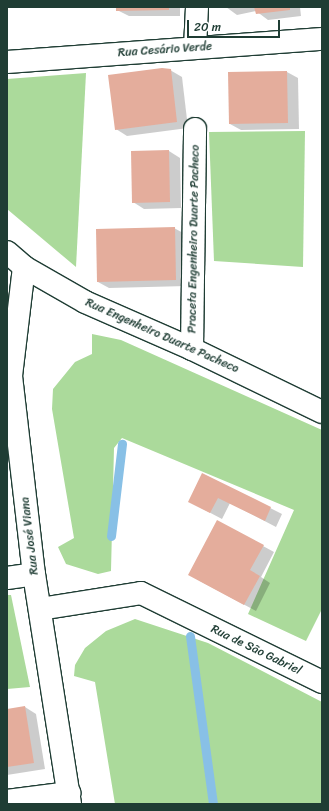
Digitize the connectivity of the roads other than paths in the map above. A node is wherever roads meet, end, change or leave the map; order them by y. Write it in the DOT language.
graph roads {
  1 [pos="197,7"];
  2 [pos="322,39"];
  3 [pos="195,48"];
  4 [pos="7,62"];
  5 [pos="195,129"];
  6 [pos="7,252"];
  7 [pos="24,267"];
  8 [pos="192,349"];
  9 [pos="322,412"];
  10 [pos="34,574"];
  11 [pos="7,578"];
  12 [pos="40,609"];
  13 [pos="322,682"];
  14 [pos="69,799"];
  15 [pos="7,801"];
  1 -- 3 [label="street"];
  2 -- 3 [label="street, Rua Cesário Verde"];
  3 -- 4 [label="street, Rua Cesário Verde"];
  5 -- 8 [label="street, Praceta Engenheiro Duarte Pacheco"];
  6 -- 7 [label="street, Rua Engenheiro Duarte Pacheco"];
  7 -- 8 [label="street, Rua Engenheiro Duarte Pacheco"];
  7 -- 10 [label="street, Rua José Viana"];
  8 -- 9 [label="street, Rua Engenheiro Duarte Pacheco"];
  10 -- 11 [label="street"];
  10 -- 12 [label="street, Rua José Viana"];
  12 -- 13 [label="street, Rua de São Gabriel"];
  12 -- 14 [label="street, Rua José Viana"];
  14 -- 15 [label="street"];
}
